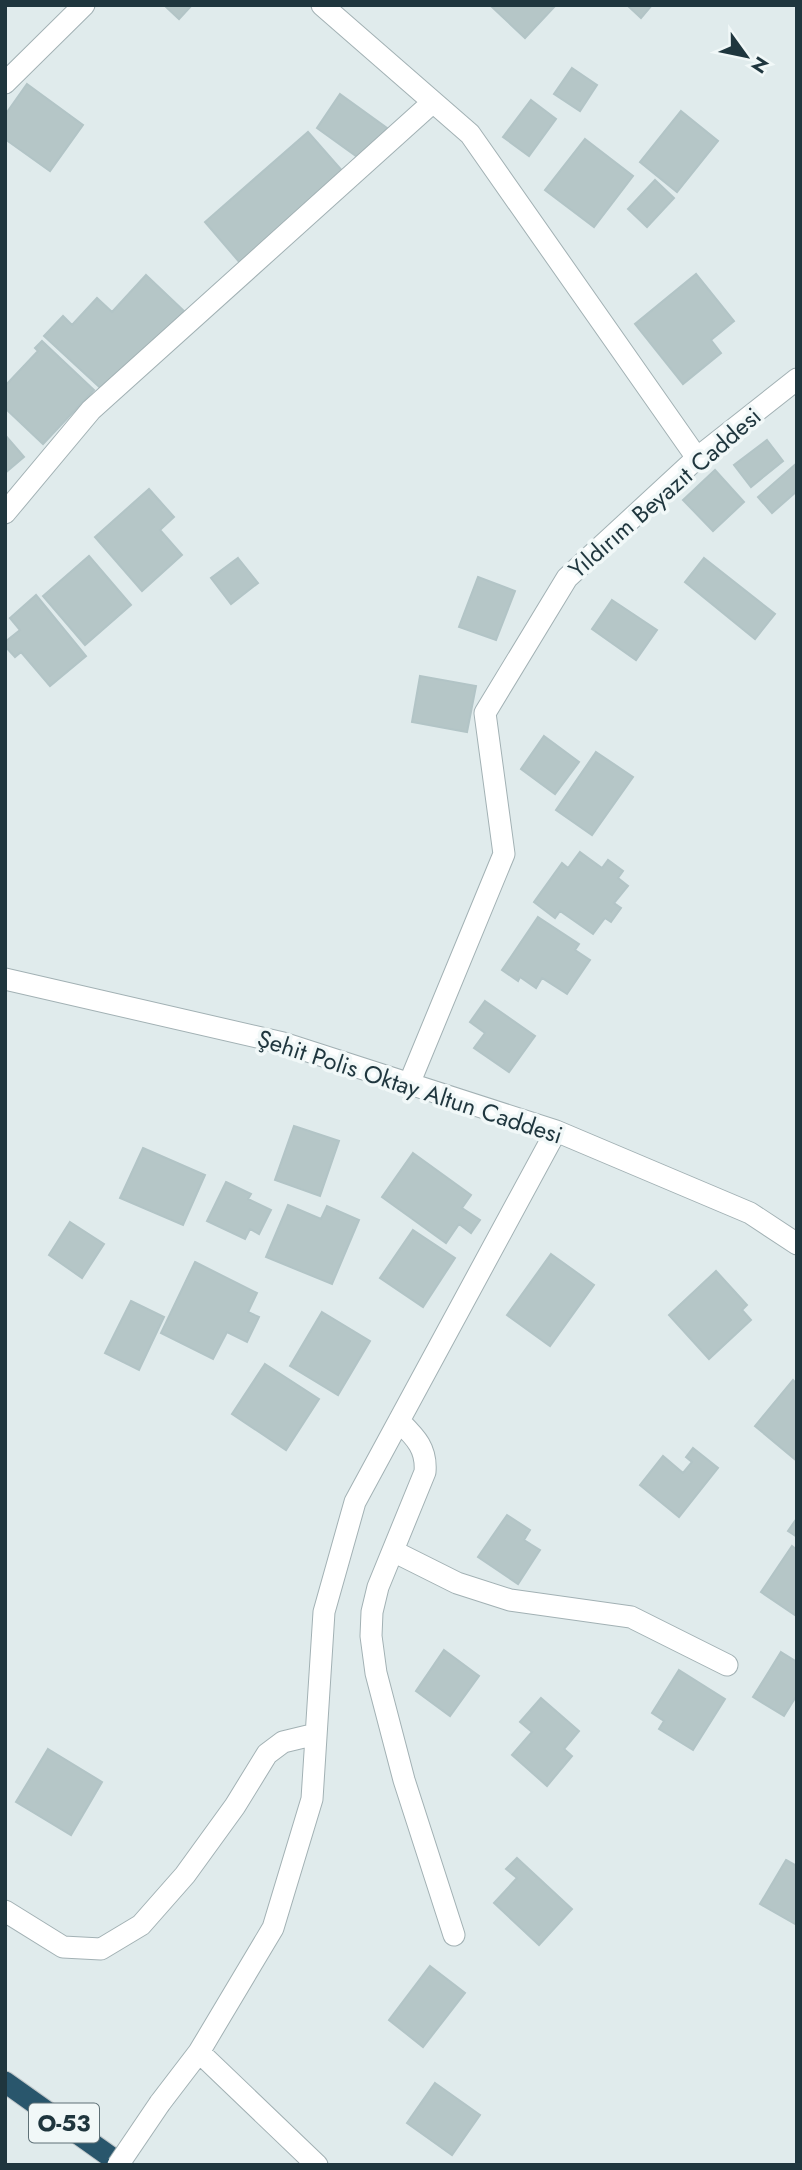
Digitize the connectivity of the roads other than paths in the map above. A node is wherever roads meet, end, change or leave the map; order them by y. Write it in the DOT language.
graph roads {
  1 [pos="84,5"];
  2 [pos="322,5"];
  3 [pos="5,83"];
  4 [pos="433,102"];
  5 [pos="797,379"];
  6 [pos="697,458"];
  7 [pos="5,513"];
  8 [pos="5,979"];
  9 [pos="409,1084"];
  10 [pos="556,1131"];
  11 [pos="797,1244"];
  12 [pos="399,1421"];
  13 [pos="393,1551"];
  14 [pos="727,1665"];
  15 [pos="316,1734"];
  16 [pos="5,1911"];
  17 [pos="454,1935"];
  18 [pos="198,2052"];
  19 [pos="5,2082"];
  20 [pos="120,2165"];
  21 [pos="317,2165"];
  1 -- 3 [label="street"];
  2 -- 4 [label="street"];
  4 -- 6 [label="street"];
  4 -- 7 [label="street"];
  5 -- 6 [label="street, Yıldırım Beyazıt Caddesi"];
  6 -- 9 [label="street, Yıldırım Beyazıt Caddesi"];
  8 -- 9 [label="street, Şehit Polis Oktay Altun Caddesi"];
  9 -- 10 [label="street, Şehit Polis Oktay Altun Caddesi"];
  10 -- 11 [label="street, Şehit Polis Oktay Altun Caddesi"];
  10 -- 12 [label="street"];
  12 -- 13 [label="street"];
  12 -- 15 [label="street"];
  13 -- 14 [label="street"];
  13 -- 17 [label="street"];
  15 -- 16 [label="street"];
  15 -- 18 [label="street"];
  18 -- 20 [label="street, bridge"];
  18 -- 21 [label="street"];
  19 -- 20 [label="highway, O-53"];
}
